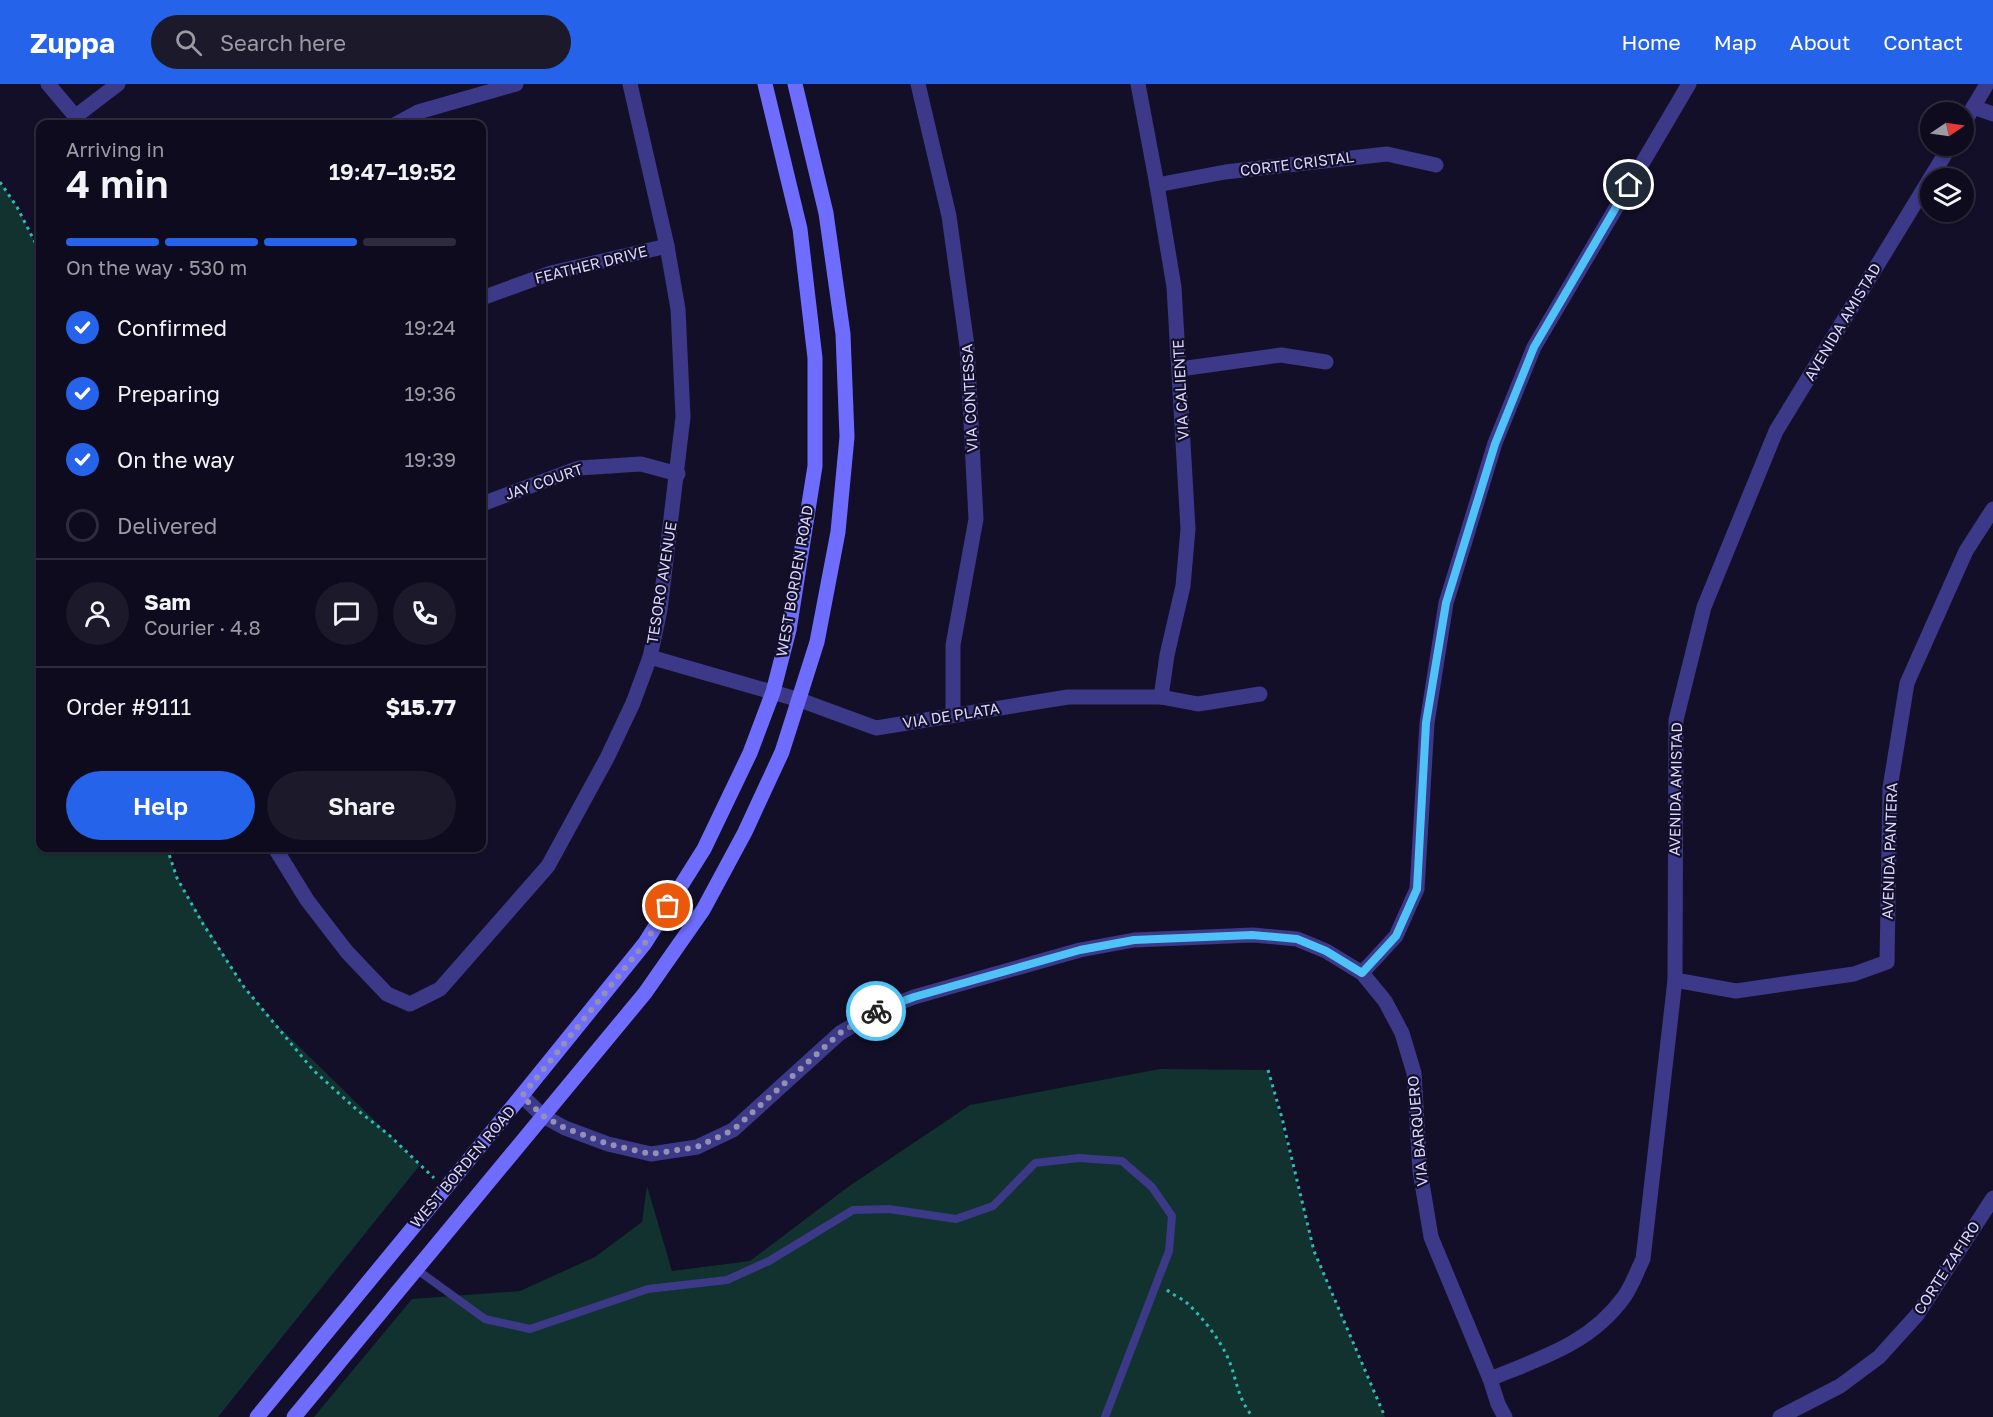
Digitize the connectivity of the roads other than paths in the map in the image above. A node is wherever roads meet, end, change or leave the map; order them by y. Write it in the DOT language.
graph roads {
  1 [pos="48,84"];
  2 [pos="118,84"];
  3 [pos="516,84"];
  4 [pos="630,84"];
  5 [pos="765,84"];
  6 [pos="795,84"];
  7 [pos="918,84"];
  8 [pos="1137,84"];
  9 [pos="1689,84"];
  10 [pos="1987,84"];
  11 [pos="1974,105"];
  12 [pos="1974,107"];
  13 [pos="1993,114"];
  14 [pos="79,120"];
  15 [pos="403,120"];
  16 [pos="1944,156"];
  17 [pos="1436,165"];
  18 [pos="1157,185"];
  19 [pos="667,246"];
  20 [pos="486,297"];
  21 [pos="1326,362"];
  22 [pos="1180,369"];
  23 [pos="678,474"];
  24 [pos="486,503"];
  25 [pos="1993,509"];
  26 [pos="650,657"];
  27 [pos="772,692"];
  28 [pos="1260,694"];
  29 [pos="1161,697"];
  30 [pos="800,700"];
  31 [pos="953,715"];
  32 [pos="278,852"];
  33 [pos="1362,973"];
  34 [pos="1675,980"];
  35 [pos="522,1096"];
  36 [pos="543,1116"];
  37 [pos="1993,1198"];
  38 [pos="416,1269"];
  39 [pos="1490,1379"];
  40 [pos="257,1417"];
  41 [pos="294,1417"];
  42 [pos="1105,1417"];
  43 [pos="1505,1417"];
  44 [pos="1780,1417"];
  1 -- 14 [label="street"];
  2 -- 14 [label="street"];
  3 -- 15 [label="street"];
  4 -- 19 [label="street, TESORO AVENUE"];
  5 -- 27 [label="main road, WEST BORDEN ROAD"];
  6 -- 30 [label="main road, WEST BORDEN ROAD"];
  7 -- 31 [label="street, VIA CONTESSA"];
  8 -- 18 [label="street, VIA CALIENTE"];
  9 -- 33 [label="street"];
  10 -- 11 [label="street"];
  12 -- 13 [label="street"];
  16 -- 34 [label="street, AVENIDA AMISTAD"];
  17 -- 18 [label="street, CORTE CRISTAL"];
  18 -- 22 [label="street, VIA CALIENTE"];
  19 -- 20 [label="street, FEATHER DRIVE"];
  19 -- 23 [label="street, TESORO AVENUE"];
  21 -- 22 [label="street"];
  22 -- 29 [label="street, VIA CALIENTE"];
  23 -- 24 [label="street, JAY COURT"];
  23 -- 26 [label="street, TESORO AVENUE"];
  25 -- 34 [label="street, AVENIDA PANTERA"];
  26 -- 27 [label="street, VIA DE PLATA"];
  26 -- 32 [label="street, TESORO AVENUE"];
  27 -- 30 [label="street, VIA DE PLATA"];
  27 -- 35 [label="main road, WEST BORDEN ROAD"];
  28 -- 29 [label="street, VIA DE PLATA"];
  29 -- 31 [label="street, VIA DE PLATA"];
  30 -- 31 [label="street, VIA DE PLATA"];
  30 -- 36 [label="main road, WEST BORDEN ROAD"];
  33 -- 36 [label="street, VIA BARQUERO"];
  33 -- 39 [label="street, VIA BARQUERO"];
  34 -- 39 [label="street, AVENIDA AMISTAD"];
  35 -- 36 [label="street, VIA BARQUERO"];
  35 -- 40 [label="main road, WEST BORDEN ROAD"];
  36 -- 38 [label="main road, WEST BORDEN ROAD"];
  37 -- 44 [label="street, CORTE ZAFIRO"];
  38 -- 41 [label="main road, WEST BORDEN ROAD"];
  38 -- 42 [label="lane"];
  39 -- 43 [label="street, VIA BARQUERO"];
}
